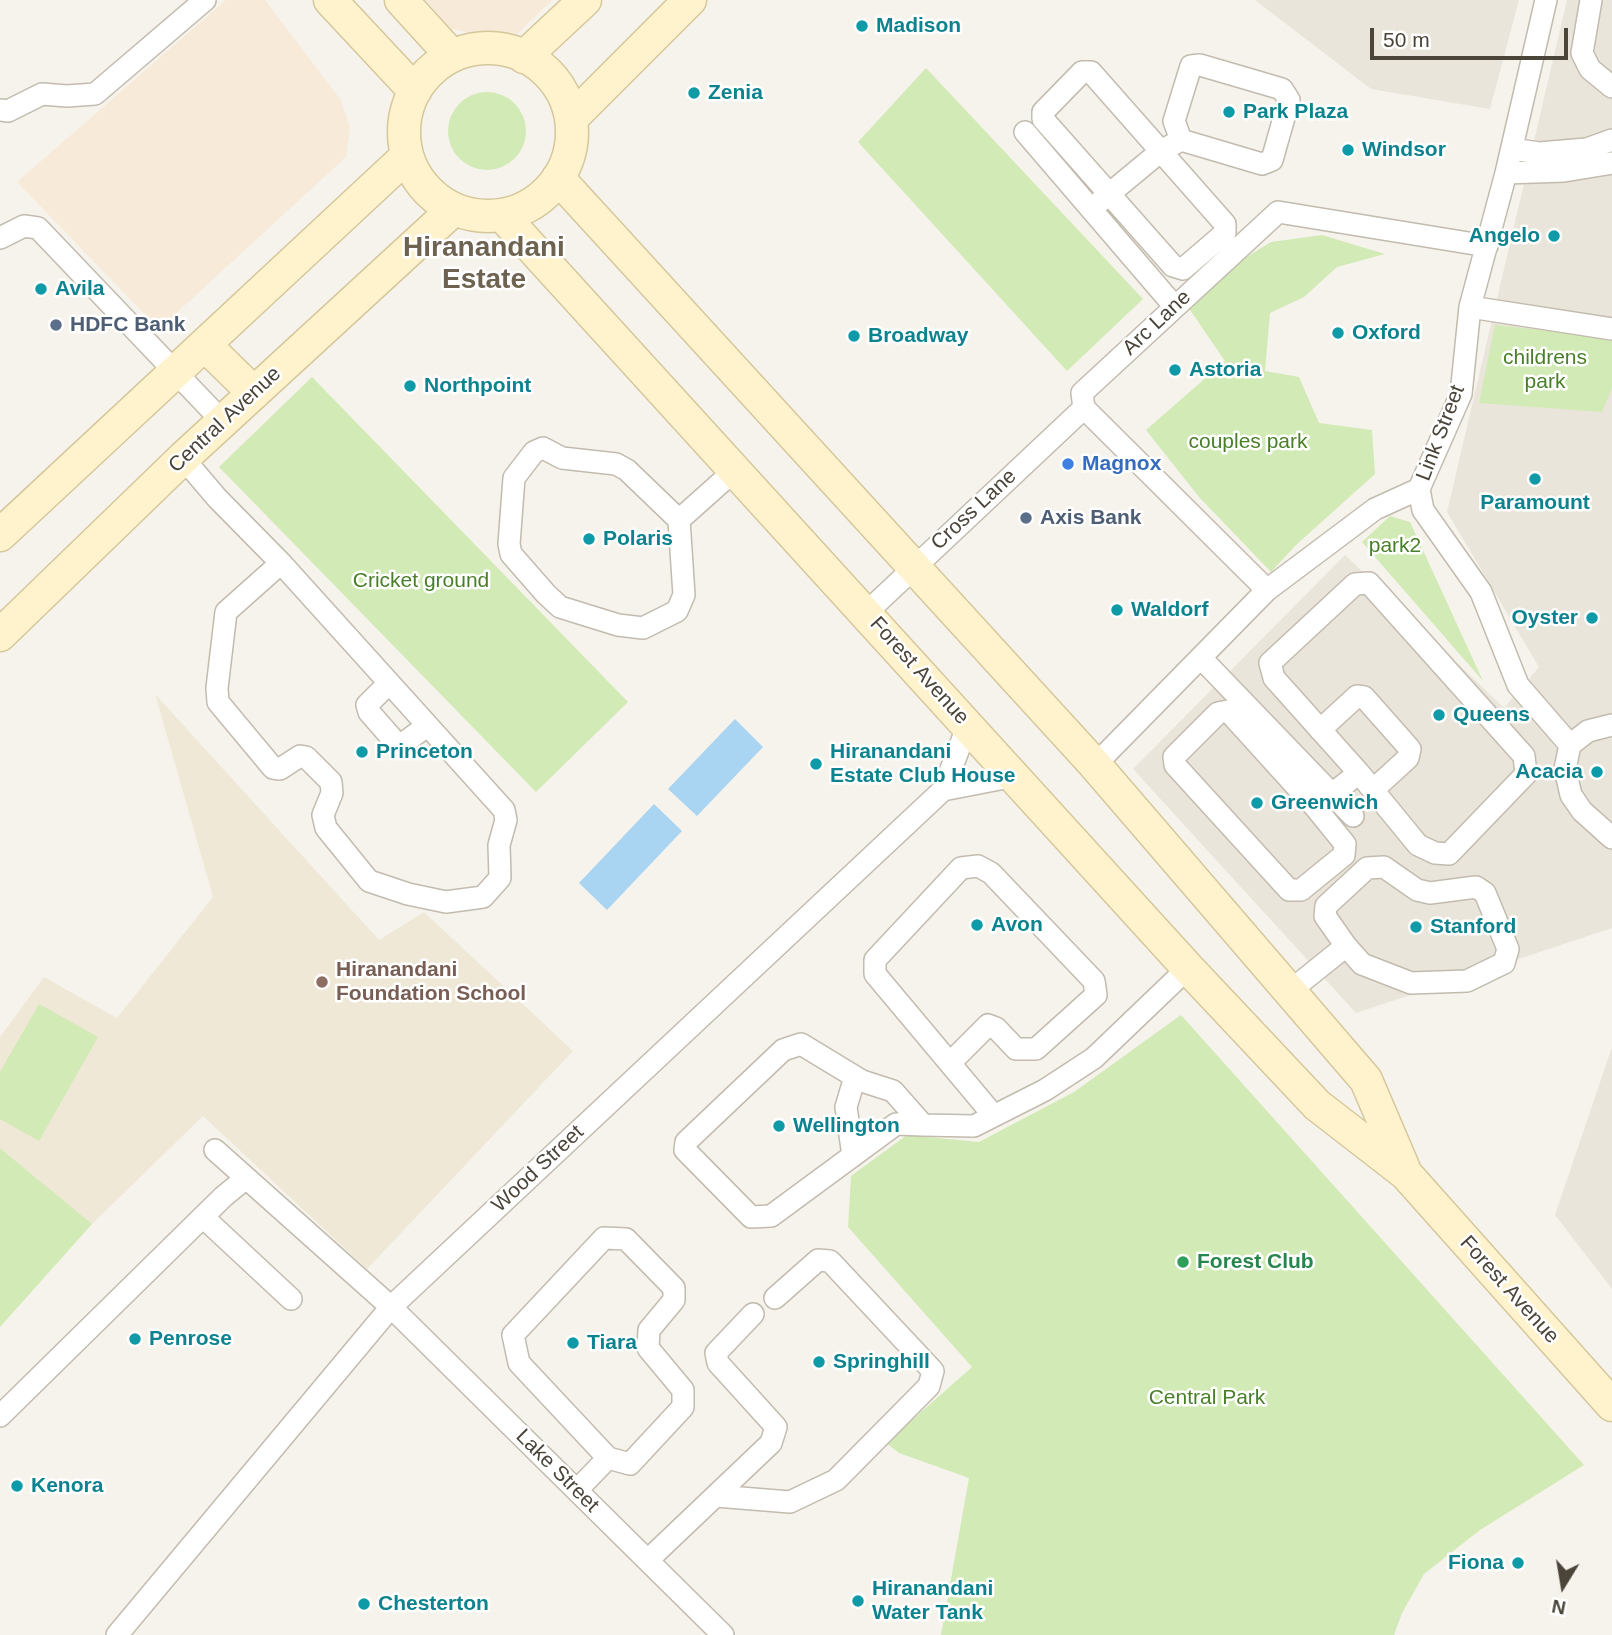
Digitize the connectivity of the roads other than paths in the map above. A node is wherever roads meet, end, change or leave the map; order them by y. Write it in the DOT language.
graph roads {
  1 [pos="205,0"];
  2 [pos="330,0"];
  3 [pos="401,0"];
  4 [pos="585,0"];
  5 [pos="690,0"];
  6 [pos="1546,0"];
  7 [pos="1591,0"];
  8 [pos="452,57"];
  9 [pos="524,57"];
  10 [pos="1612,87"];
  11 [pos="415,91"];
  12 [pos="0,110"];
  13 [pos="571,119"];
  14 [pos="1025,132"];
  15 [pos="1181,140"];
  16 [pos="1612,140"];
  17 [pos="1512,149"];
  18 [pos="1161,151"];
  19 [pos="407,156"];
  20 [pos="1612,163"];
  21 [pos="1506,173"];
  22 [pos="558,178"];
  23 [pos="1110,194"];
  24 [pos="454,209"];
  25 [pos="1091,209"];
  26 [pos="502,215"];
  27 [pos="0,237"];
  28 [pos="1487,247"];
  29 [pos="1175,307"];
  30 [pos="1470,307"];
  31 [pos="1612,329"];
  32 [pos="205,345"];
  33 [pos="177,372"];
  34 [pos="254,393"];
  35 [pos="1084,408"];
  36 [pos="223,422"];
  37 [pos="183,458"];
  38 [pos="735,470"];
  39 [pos="1419,489"];
  40 [pos="679,520"];
  41 [pos="2,530"];
  42 [pos="281,563"];
  43 [pos="914,567"];
  44 [pos="1267,590"];
  45 [pos="866,613"];
  46 [pos="0,635"];
  47 [pos="1201,658"];
  48 [pos="389,683"];
  49 [pos="968,724"];
  50 [pos="1612,725"];
  51 [pos="427,726"];
  52 [pos="1320,730"];
  53 [pos="1570,745"];
  54 [pos="1095,765"];
  55 [pos="1359,773"];
  56 [pos="1015,776"];
  57 [pos="943,790"];
  58 [pos="1373,790"];
  59 [pos="1332,794"];
  60 [pos="1315,807"];
  61 [pos="1353,817"];
  62 [pos="1612,838"];
  63 [pos="1346,946"];
  64 [pos="1188,968"];
  65 [pos="1290,991"];
  66 [pos="951,1062"];
  67 [pos="855,1077"];
  68 [pos="994,1116"];
  69 [pos="923,1125"];
  70 [pos="215,1150"];
  71 [pos="853,1156"];
  72 [pos="1406,1174"];
  73 [pos="246,1178"];
  74 [pos="203,1217"];
  75 [pos="775,1298"];
  76 [pos="291,1299"];
  77 [pos="391,1307"];
  78 [pos="753,1314"];
  79 [pos="1612,1405"];
  80 [pos="0,1416"];
  81 [pos="608,1458"];
  82 [pos="577,1490"];
  83 [pos="716,1496"];
  84 [pos="648,1560"];
  85 [pos="117,1635"];
  86 [pos="723,1635"];
  1 -- 12 [label="street"];
  2 -- 11 [label="street"];
  3 -- 8 [label="street"];
  4 -- 9 [label="street"];
  5 -- 13 [label="street"];
  6 -- 17 [label="street, Link Street"];
  7 -- 10 [label="street"];
  8 -- 9 [label="street"];
  8 -- 11 [label="street"];
  9 -- 13 [label="street"];
  11 -- 19 [label="street"];
  13 -- 22 [label="street"];
  14 -- 25 [label="street"];
  15 -- 15 [label="street"];
  15 -- 18 [label="street"];
  16 -- 17 [label="street"];
  17 -- 21 [label="street, Link Street"];
  18 -- 23 [label="street"];
  18 -- 23 [label="street"];
  18 -- 23 [label="street"];
  19 -- 24 [label="street"];
  19 -- 32 [label="street"];
  20 -- 21 [label="street"];
  21 -- 28 [label="street, Link Street"];
  22 -- 26 [label="street"];
  22 -- 43 [label="street, Forest Avenue"];
  23 -- 25 [label="street"];
  24 -- 26 [label="street"];
  24 -- 34 [label="street, Central Avenue"];
  25 -- 29 [label="street"];
  26 -- 38 [label="street, Forest Avenue"];
  27 -- 33 [label="street"];
  28 -- 29 [label="street, Arc Lane"];
  28 -- 30 [label="street, Link Street"];
  29 -- 35 [label="street, Arc Lane"];
  30 -- 31 [label="street"];
  30 -- 39 [label="street, Link Street"];
  32 -- 33 [label="street"];
  32 -- 34 [label="street"];
  33 -- 36 [label="street"];
  33 -- 41 [label="street"];
  34 -- 36 [label="street, Central Avenue"];
  35 -- 43 [label="street, Cross Lane"];
  35 -- 44 [label="street"];
  36 -- 37 [label="street, Central Avenue"];
  37 -- 42 [label="street"];
  37 -- 46 [label="street, Central Avenue"];
  38 -- 40 [label="street"];
  38 -- 45 [label="street, Forest Avenue"];
  39 -- 44 [label="street, Link Street"];
  39 -- 53 [label="street"];
  40 -- 40 [label="street"];
  42 -- 48 [label="street"];
  42 -- 51 [label="street"];
  43 -- 45 [label="street, Cross Lane"];
  43 -- 54 [label="street, Forest Avenue"];
  44 -- 47 [label="street, Link Street"];
  45 -- 49 [label="street, Forest Avenue"];
  47 -- 54 [label="street, Link Street"];
  47 -- 59 [label="street"];
  48 -- 51 [label="street"];
  48 -- 51 [label="street"];
  49 -- 56 [label="street, Forest Avenue"];
  49 -- 57 [label="street"];
  50 -- 53 [label="street"];
  52 -- 55 [label="street"];
  52 -- 58 [label="street"];
  52 -- 58 [label="street"];
  53 -- 62 [label="street"];
  54 -- 65 [label="street, Forest Avenue"];
  55 -- 58 [label="street"];
  55 -- 59 [label="street"];
  56 -- 57 [label="street"];
  56 -- 64 [label="street, Forest Avenue"];
  57 -- 77 [label="street, Wood Street"];
  59 -- 60 [label="street"];
  59 -- 61 [label="street"];
  60 -- 60 [label="street"];
  63 -- 63 [label="street"];
  63 -- 65 [label="street"];
  64 -- 68 [label="street"];
  64 -- 72 [label="street, Forest Avenue"];
  65 -- 72 [label="street, Forest Avenue"];
  66 -- 66 [label="street"];
  66 -- 68 [label="street"];
  67 -- 69 [label="street"];
  67 -- 71 [label="street"];
  67 -- 71 [label="street"];
  68 -- 69 [label="street"];
  69 -- 71 [label="street"];
  70 -- 73 [label="street, Lake Street"];
  72 -- 79 [label="street, Forest Avenue"];
  73 -- 74 [label="street"];
  73 -- 77 [label="street, Lake Street"];
  74 -- 76 [label="street"];
  74 -- 80 [label="street"];
  75 -- 83 [label="street"];
  77 -- 82 [label="street, Lake Street"];
  77 -- 85 [label="street, Wood Street"];
  78 -- 83 [label="street"];
  81 -- 81 [label="street"];
  81 -- 82 [label="street"];
  82 -- 84 [label="street, Lake Street"];
  83 -- 84 [label="street"];
  84 -- 86 [label="street, Lake Street"];
}
